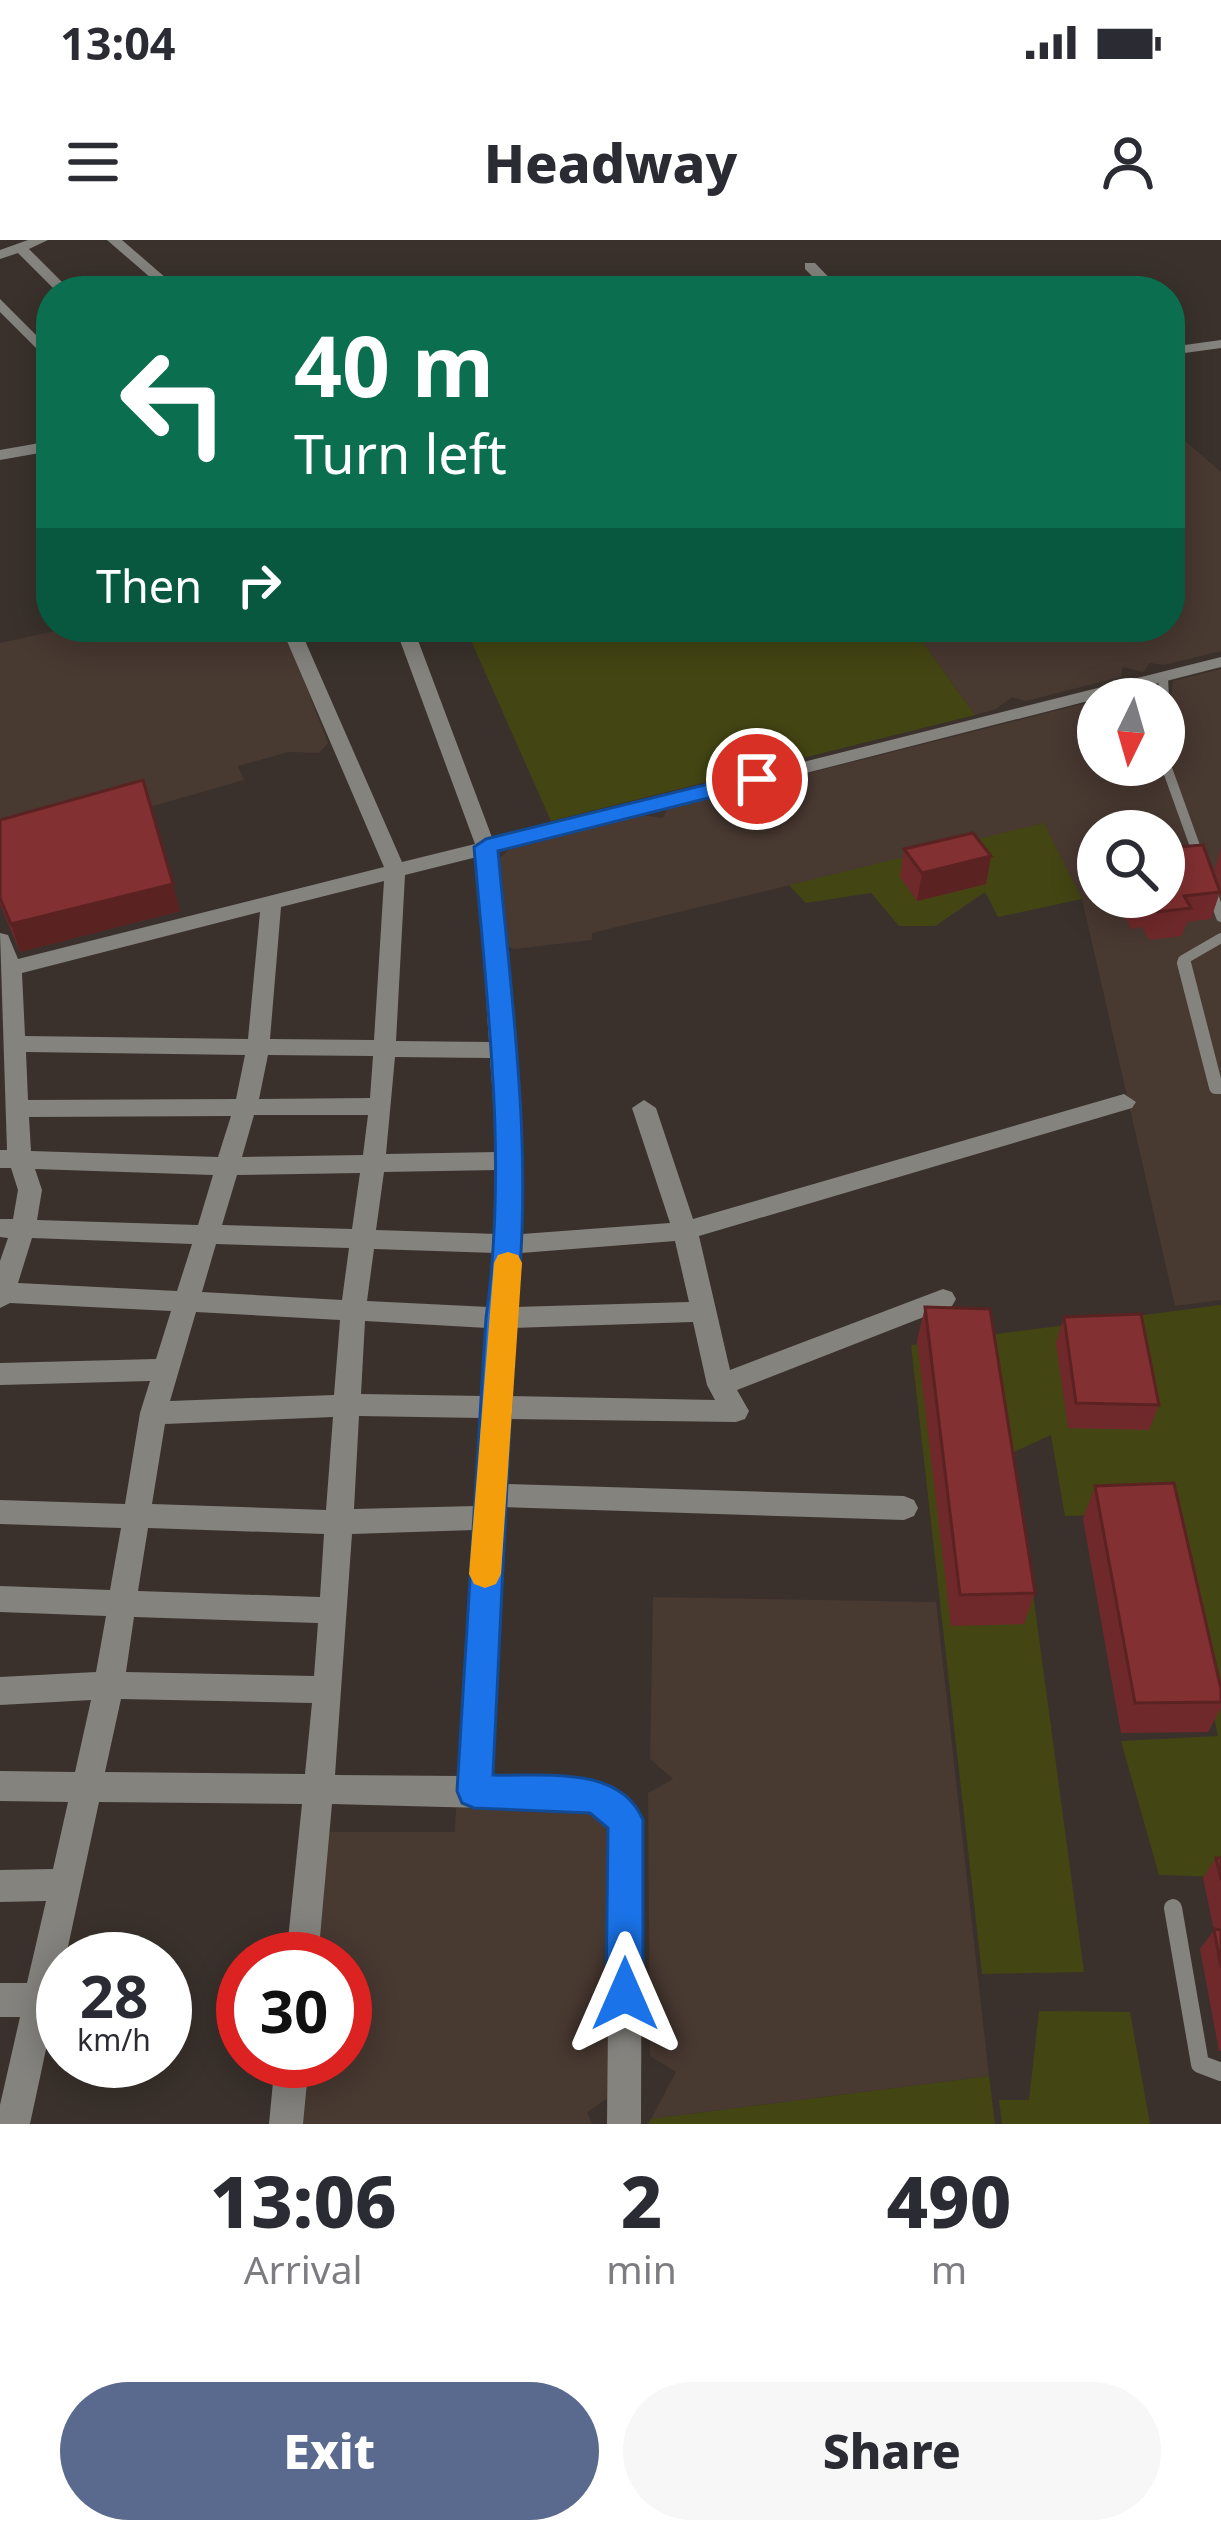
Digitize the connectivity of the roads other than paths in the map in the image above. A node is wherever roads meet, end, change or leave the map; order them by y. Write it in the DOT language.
graph roads {
  1 [pos="114,240"];
  2 [pos="33,242"];
  3 [pos="0,255"];
  4 [pos="810,266"];
  5 [pos="55,276"];
  6 [pos="156,276"];
  7 [pos="820,276"];
  8 [pos="0,303"];
  9 [pos="36,343"];
  10 [pos="1221,344"];
  11 [pos="1185,349"];
  12 [pos="36,449"];
  13 [pos="0,455"];
  14 [pos="297,642"];
  15 [pos="410,642"];
  16 [pos="1221,662"];
  17 [pos="1185,678"];
  18 [pos="1077,708"];
  19 [pos="1173,786"];
  20 [pos="486,847"];
  21 [pos="395,869"];
  22 [pos="271,903"];
  23 [pos="1221,917"];
  24 [pos="1221,938"];
  25 [pos="0,940"];
  26 [pos="6,969"];
  27 [pos="12,1044"];
  28 [pos="258,1049"];
  29 [pos="382,1049"];
  30 [pos="504,1050"];
  31 [pos="1221,1088"];
  32 [pos="1124,1102"];
  33 [pos="246,1105"];
  34 [pos="380,1106"];
  35 [pos="644,1108"];
  36 [pos="18,1109"];
  37 [pos="9,1158"];
  38 [pos="509,1161"];
  39 [pos="372,1164"];
  40 [pos="226,1166"];
  41 [pos="12,1228"];
  42 [pos="685,1231"];
  43 [pos="206,1235"];
  44 [pos="361,1240"];
  45 [pos="510,1244"];
  46 [pos="1,1294"];
  47 [pos="943,1299"];
  48 [pos="187,1302"];
  49 [pos="353,1312"];
  50 [pos="700,1312"];
  51 [pos="500,1318"];
  52 [pos="163,1370"];
  53 [pos="0,1374"];
  54 [pos="720,1385"];
  55 [pos="348,1406"];
  56 [pos="496,1406"];
  57 [pos="153,1413"];
  58 [pos="490,1506"];
  59 [pos="904,1508"];
  60 [pos="0,1512"];
  61 [pos="134,1518"];
  62 [pos="338,1522"];
  63 [pos="0,1599"];
  64 [pos="122,1601"];
  65 [pos="334,1610"];
  66 [pos="109,1684"];
  67 [pos="328,1690"];
  68 [pos="0,1691"];
  69 [pos="0,1786"];
  70 [pos="87,1786"];
  71 [pos="474,1791"];
  72 [pos="318,1792"];
  73 [pos="66,1885"];
  74 [pos="0,1886"];
  75 [pos="1173,1908"];
  76 [pos="56,1932"];
  77 [pos="305,1932"];
  78 [pos="0,2000"];
  79 [pos="36,2000"];
  80 [pos="36,2026"];
  81 [pos="1221,2072"];
  82 [pos="289,2088"];
  83 [pos="13,2124"];
  84 [pos="286,2124"];
  85 [pos="624,2124"];
  1 -- 6 [label="street"];
  2 -- 3 [label="street"];
  2 -- 5 [label="street"];
  4 -- 7 [label="street"];
  8 -- 9 [label="street"];
  10 -- 11 [label="street"];
  12 -- 13 [label="street"];
  14 -- 21 [label="street"];
  15 -- 20 [label="street"];
  16 -- 17 [label="street"];
  18 -- 20 [label="street"];
  19 -- 23 [label="lane"];
  20 -- 21 [label="street"];
  20 -- 30 [label="street"];
  21 -- 22 [label="street"];
  21 -- 29 [label="street"];
  22 -- 26 [label="street"];
  22 -- 28 [label="street"];
  24 -- 31 [label="lane"];
  25 -- 26 [label="street"];
  26 -- 27 [label="street"];
  27 -- 28 [label="street"];
  27 -- 36 [label="street"];
  28 -- 29 [label="street"];
  28 -- 33 [label="street"];
  29 -- 30 [label="street"];
  29 -- 34 [label="street"];
  30 -- 38 [label="street"];
  32 -- 42 [label="street"];
  33 -- 34 [label="street"];
  33 -- 36 [label="street"];
  33 -- 40 [label="street"];
  34 -- 39 [label="street"];
  35 -- 42 [label="street"];
  36 -- 37 [label="street"];
  37 -- 40 [label="street"];
  37 -- 41 [label="street"];
  38 -- 39 [label="street"];
  38 -- 45 [label="street"];
  39 -- 40 [label="street"];
  39 -- 44 [label="street"];
  40 -- 43 [label="street"];
  41 -- 43 [label="street"];
  41 -- 46 [label="street"];
  42 -- 45 [label="street"];
  42 -- 50 [label="street"];
  43 -- 44 [label="street"];
  43 -- 48 [label="street"];
  44 -- 45 [label="street"];
  44 -- 49 [label="street"];
  45 -- 51 [label="street"];
  46 -- 48 [label="street"];
  47 -- 54 [label="street"];
  48 -- 49 [label="street"];
  48 -- 52 [label="street"];
  49 -- 51 [label="street"];
  49 -- 55 [label="street"];
  50 -- 51 [label="street"];
  50 -- 54 [label="street"];
  51 -- 56 [label="street"];
  52 -- 53 [label="street"];
  52 -- 57 [label="street"];
  54 -- 56 [label="street"];
  55 -- 56 [label="street"];
  55 -- 57 [label="street"];
  55 -- 62 [label="street"];
  56 -- 58 [label="street"];
  57 -- 61 [label="street"];
  58 -- 59 [label="street"];
  58 -- 62 [label="street"];
  58 -- 71 [label="street"];
  60 -- 61 [label="street"];
  61 -- 62 [label="street"];
  61 -- 64 [label="street"];
  62 -- 65 [label="street"];
  63 -- 64 [label="street"];
  64 -- 65 [label="street"];
  64 -- 66 [label="street"];
  65 -- 67 [label="street"];
  66 -- 67 [label="street"];
  66 -- 68 [label="street"];
  66 -- 70 [label="street"];
  67 -- 72 [label="street"];
  69 -- 70 [label="street"];
  70 -- 72 [label="street"];
  70 -- 73 [label="street"];
  71 -- 72 [label="street"];
  71 -- 85 [label="street"];
  72 -- 77 [label="street"];
  73 -- 74 [label="street"];
  73 -- 76 [label="street"];
  75 -- 81 [label="lane"];
  78 -- 79 [label="street"];
  80 -- 83 [label="street"];
  82 -- 84 [label="street"];
}
